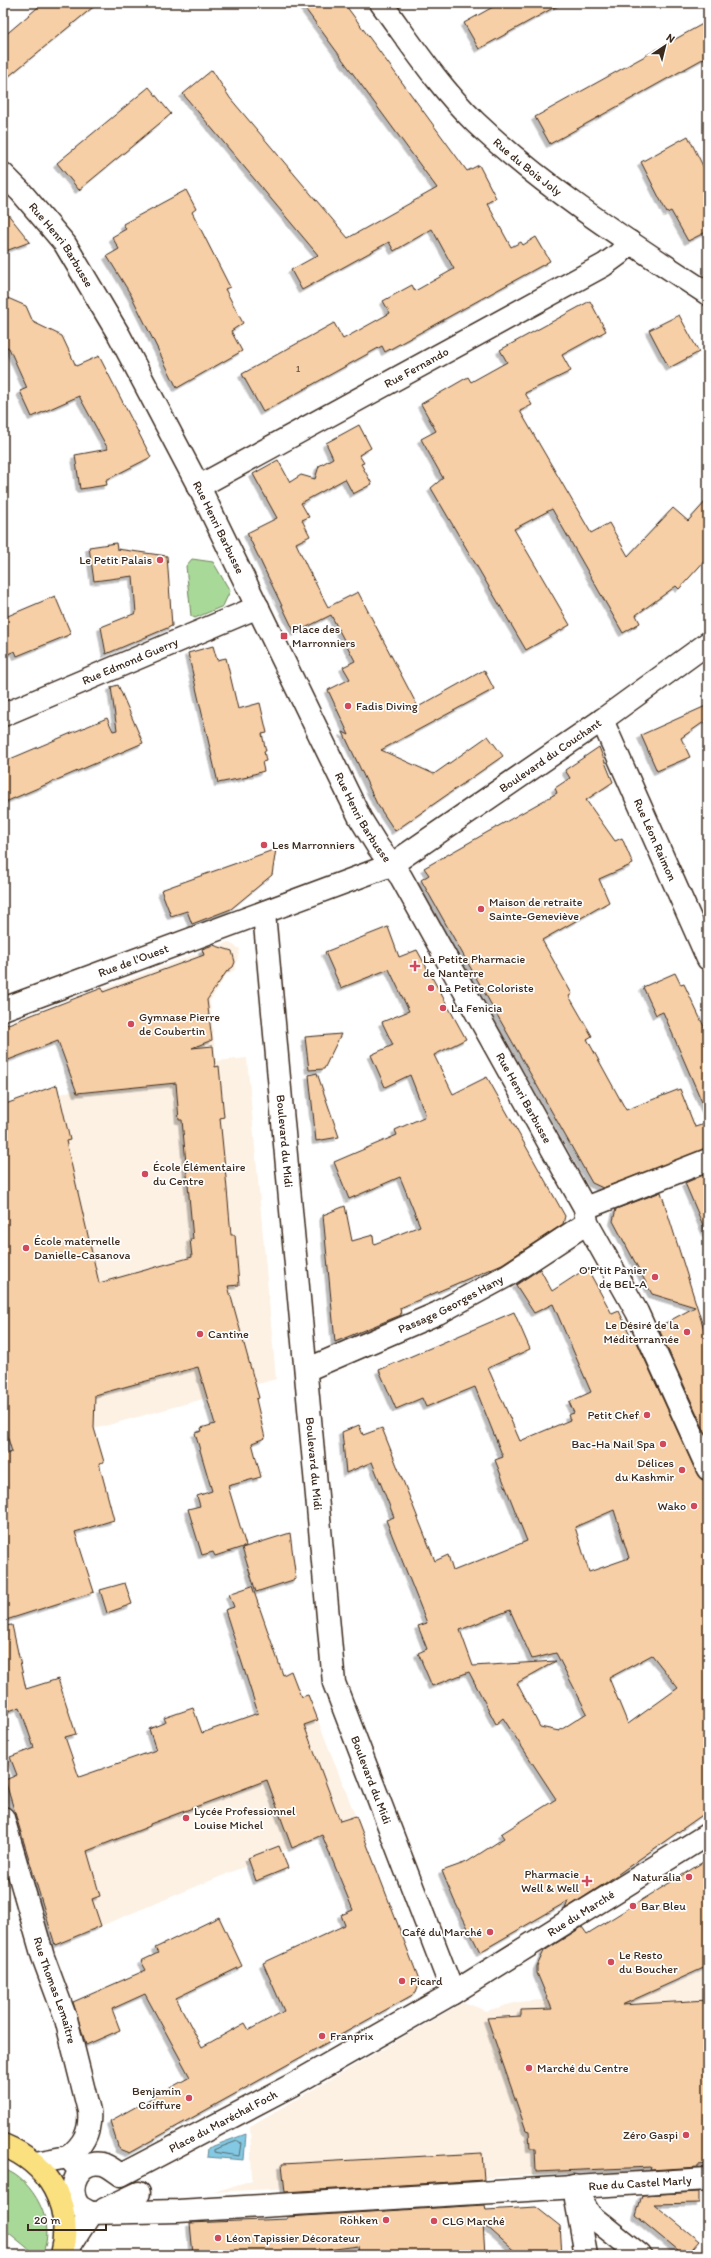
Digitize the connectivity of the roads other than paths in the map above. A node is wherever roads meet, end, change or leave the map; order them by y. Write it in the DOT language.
graph roads {
  1 [pos="381,3"];
  2 [pos="3,174"];
  3 [pos="630,242"];
  4 [pos="708,294"];
  5 [pos="198,487"];
  6 [pos="258,607"];
  7 [pos="708,643"];
  8 [pos="3,715"];
  9 [pos="602,720"];
  10 [pos="391,865"];
  11 [pos="264,913"];
  12 [pos="708,959"];
  13 [pos="3,1009"];
  14 [pos="708,1160"];
  15 [pos="586,1216"];
  16 [pos="306,1370"];
  17 [pos="708,1469"];
  18 [pos="3,1818"];
  19 [pos="708,1834"];
  20 [pos="453,1993"];
  21 [pos="3,2145"];
  22 [pos="35,2163"];
  23 [pos="75,2163"];
  24 [pos="708,2179"];
  25 [pos="573,2186"];
  26 [pos="139,2193"];
  27 [pos="94,2213"];
  28 [pos="61,2255"];
  29 [pos="64,2255"];
  30 [pos="586,2255"];
  31 [pos="640,2255"];
  1 -- 3 [label="street, Rue du Bois Joly"];
  2 -- 5 [label="street, Rue Henri Barbusse"];
  3 -- 4 [label="street, Rue du Bois Joly"];
  3 -- 5 [label="street, Rue Fernando"];
  5 -- 6 [label="street, Rue Henri Barbusse"];
  6 -- 8 [label="street, Rue Edmond Guerry"];
  6 -- 10 [label="street, Rue Henri Barbusse"];
  7 -- 9 [label="street, Boulevard du Couchant"];
  9 -- 10 [label="street, Boulevard du Couchant"];
  9 -- 12 [label="street, Rue Léon Raimon"];
  10 -- 11 [label="street, Boulevard du Couchant"];
  10 -- 15 [label="street, Rue Henri Barbusse"];
  11 -- 13 [label="street, Rue de l'Ouest"];
  11 -- 16 [label="street, Boulevard du Midi"];
  14 -- 15 [label="street, Passage Georges Hany"];
  15 -- 16 [label="street, Passage Georges Hany"];
  15 -- 17 [label="street, Rue Henri Barbusse"];
  16 -- 20 [label="street, Boulevard du Midi"];
  18 -- 23 [label="street, Rue Thomas Lemaître"];
  19 -- 20 [label="street, Rue du Marché"];
  20 -- 23 [label="street, Place du Maréchal Foch"];
  21 -- 22 [label="main road"];
  22 -- 23 [label="street"];
  22 -- 28 [label="main road"];
  23 -- 27 [label="street"];
  24 -- 25 [label="street, Rue du Castel Marly"];
  25 -- 27 [label="street"];
  25 -- 30 [label="street"];
  25 -- 31 [label="street"];
  26 -- 27 [label="street"];
  27 -- 29 [label="street"];
}
